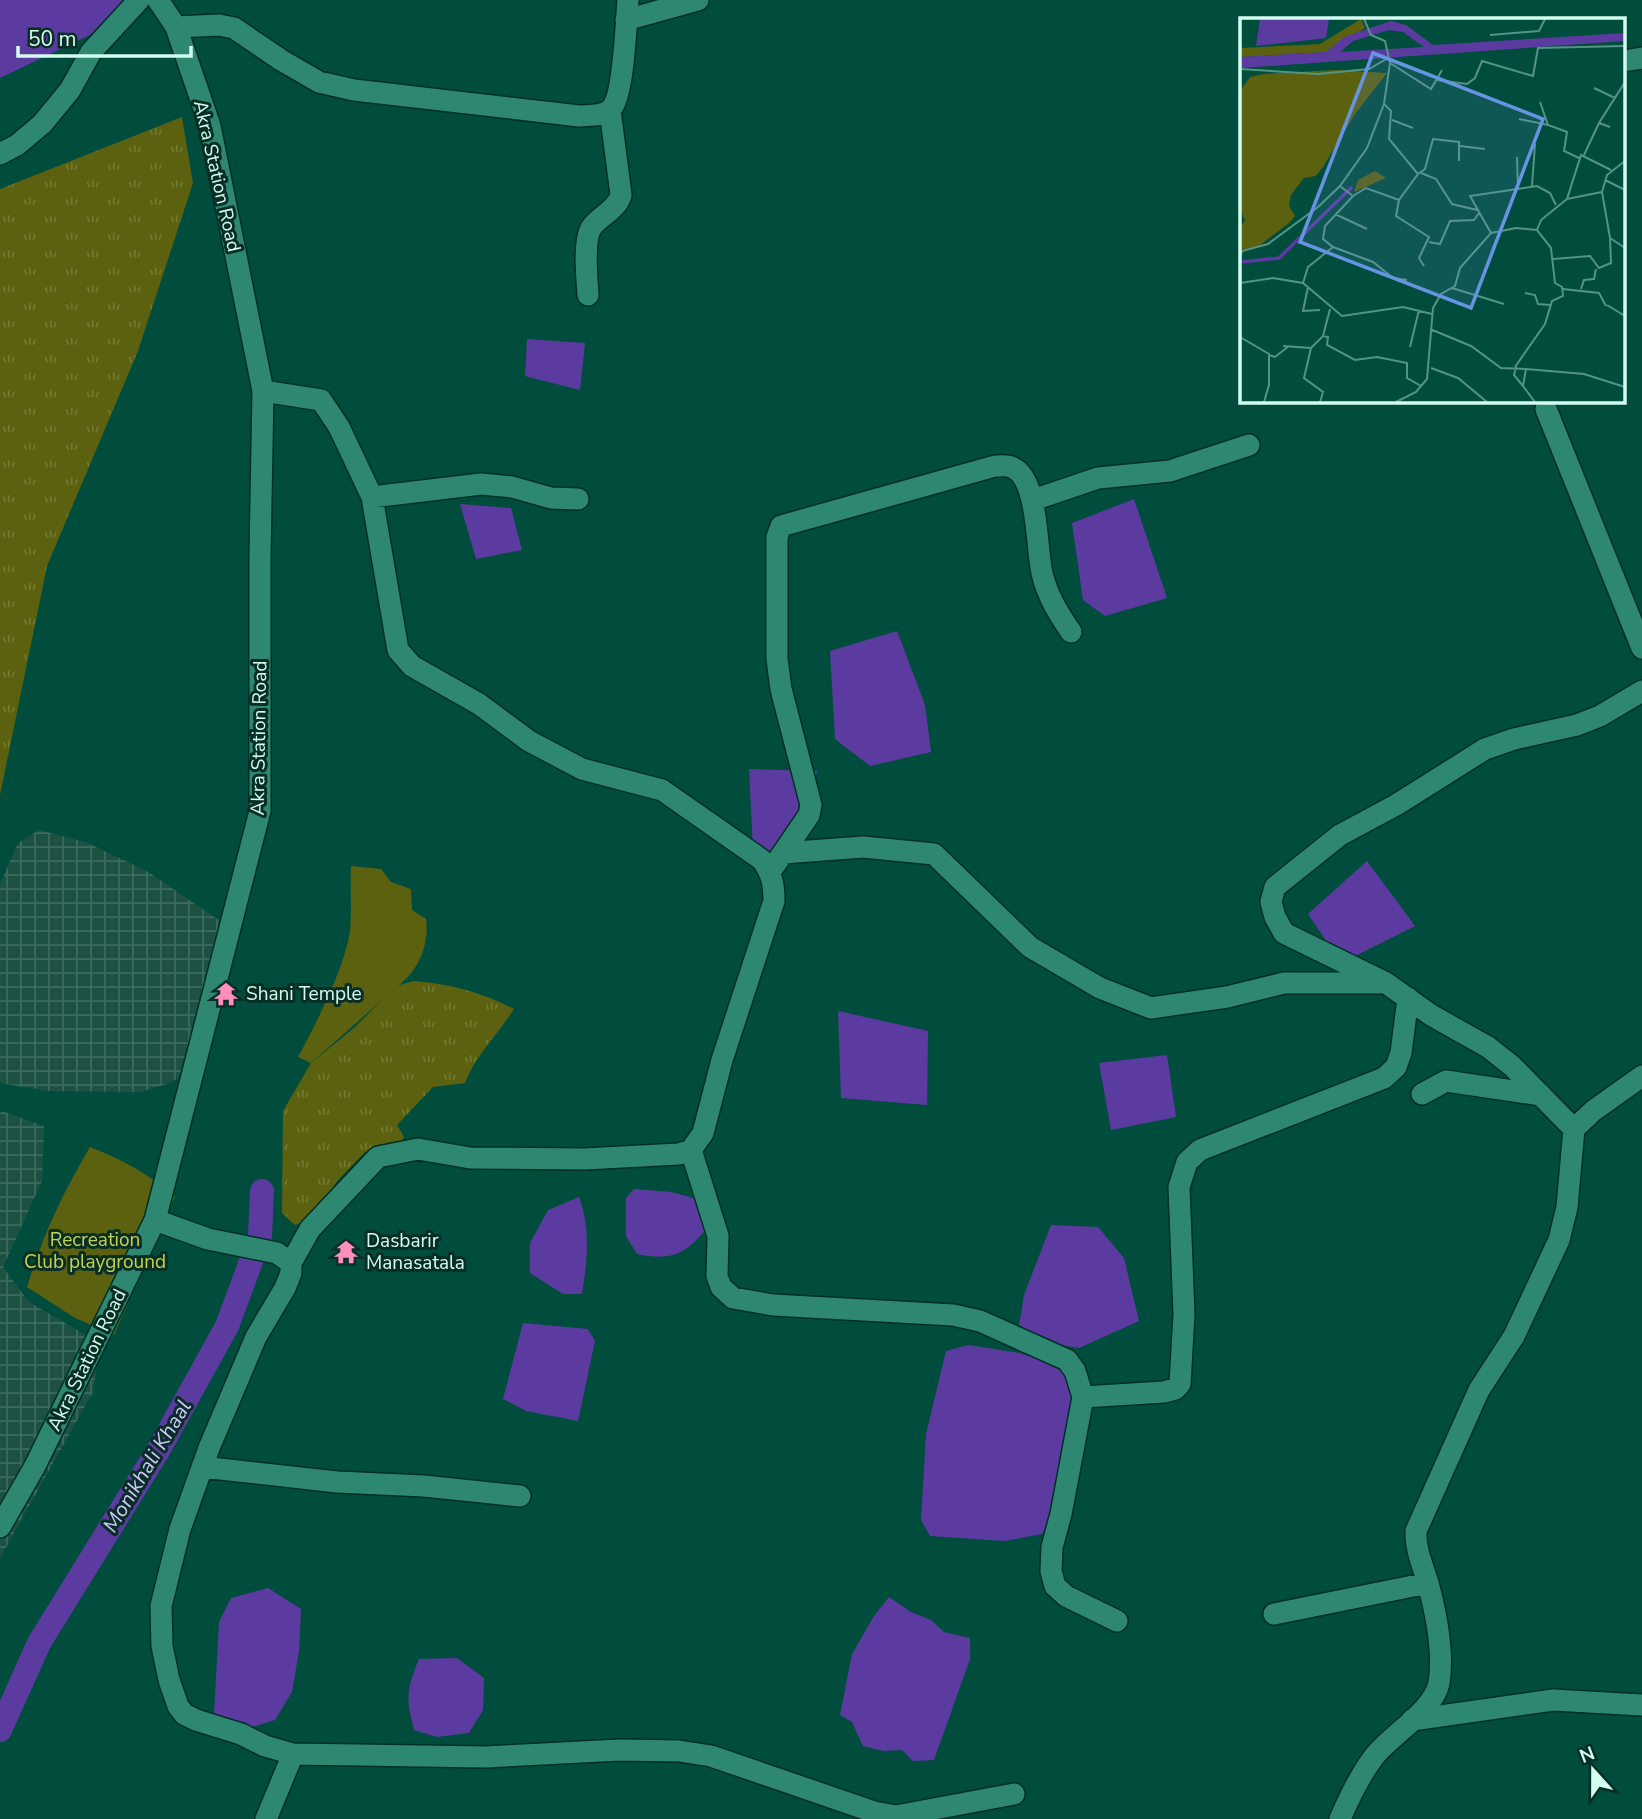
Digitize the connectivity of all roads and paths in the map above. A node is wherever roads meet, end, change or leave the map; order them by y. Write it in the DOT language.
graph roads {
  1 [pos="139,0"];
  2 [pos="158,0"];
  3 [pos="698,0"];
  4 [pos="627,10"];
  5 [pos="176,27"];
  6 [pos="1642,58"];
  7 [pos="1624,61"];
  8 [pos="610,110"];
  9 [pos="0,155"];
  10 [pos="587,295"];
  11 [pos="263,391"];
  12 [pos="1546,410"];
  13 [pos="1249,445"];
  14 [pos="372,496"];
  15 [pos="578,499"];
  16 [pos="1033,500"];
  17 [pos="1071,632"];
  18 [pos="1642,648"];
  19 [pos="1642,691"];
  20 [pos="783,853"];
  21 [pos="770,872"];
  22 [pos="1386,983"];
  23 [pos="1408,998"];
  24 [pos="1642,1076"];
  25 [pos="1422,1094"];
  26 [pos="1541,1095"];
  27 [pos="1574,1129"];
  28 [pos="691,1150"];
  29 [pos="155,1220"];
  30 [pos="284,1258"];
  31 [pos="1083,1397"];
  32 [pos="202,1467"];
  33 [pos="520,1496"];
  34 [pos="0,1527"];
  35 [pos="1428,1583"];
  36 [pos="1274,1615"];
  37 [pos="1117,1621"];
  38 [pos="1642,1705"];
  39 [pos="1412,1720"];
  40 [pos="293,1754"];
  41 [pos="1014,1794"];
  42 [pos="266,1819"];
  43 [pos="1340,1819"];
  1 -- 9 [label="street"];
  2 -- 5 [label="street, Akra Station Road"];
  3 -- 4 [label="street"];
  4 -- 8 [label="street"];
  5 -- 8 [label="street"];
  5 -- 11 [label="street, Akra Station Road"];
  6 -- 7 [label="street"];
  8 -- 10 [label="street"];
  11 -- 14 [label="street"];
  11 -- 29 [label="street, Akra Station Road"];
  12 -- 18 [label="street"];
  13 -- 16 [label="street"];
  14 -- 15 [label="street"];
  14 -- 21 [label="street"];
  16 -- 17 [label="street"];
  16 -- 20 [label="street"];
  19 -- 22 [label="street"];
  20 -- 21 [label="street"];
  20 -- 22 [label="street"];
  21 -- 28 [label="street"];
  22 -- 23 [label="street"];
  23 -- 26 [label="street"];
  23 -- 31 [label="street"];
  24 -- 27 [label="street"];
  25 -- 26 [label="street"];
  26 -- 27 [label="street"];
  27 -- 35 [label="street"];
  28 -- 30 [label="street"];
  28 -- 31 [label="street"];
  29 -- 30 [label="street"];
  29 -- 34 [label="street, Akra Station Road"];
  30 -- 32 [label="street"];
  31 -- 37 [label="street"];
  32 -- 33 [label="street"];
  32 -- 40 [label="street"];
  35 -- 36 [label="street"];
  35 -- 39 [label="street"];
  38 -- 39 [label="street"];
  39 -- 43 [label="street"];
  40 -- 41 [label="street"];
  40 -- 42 [label="street"];
}
